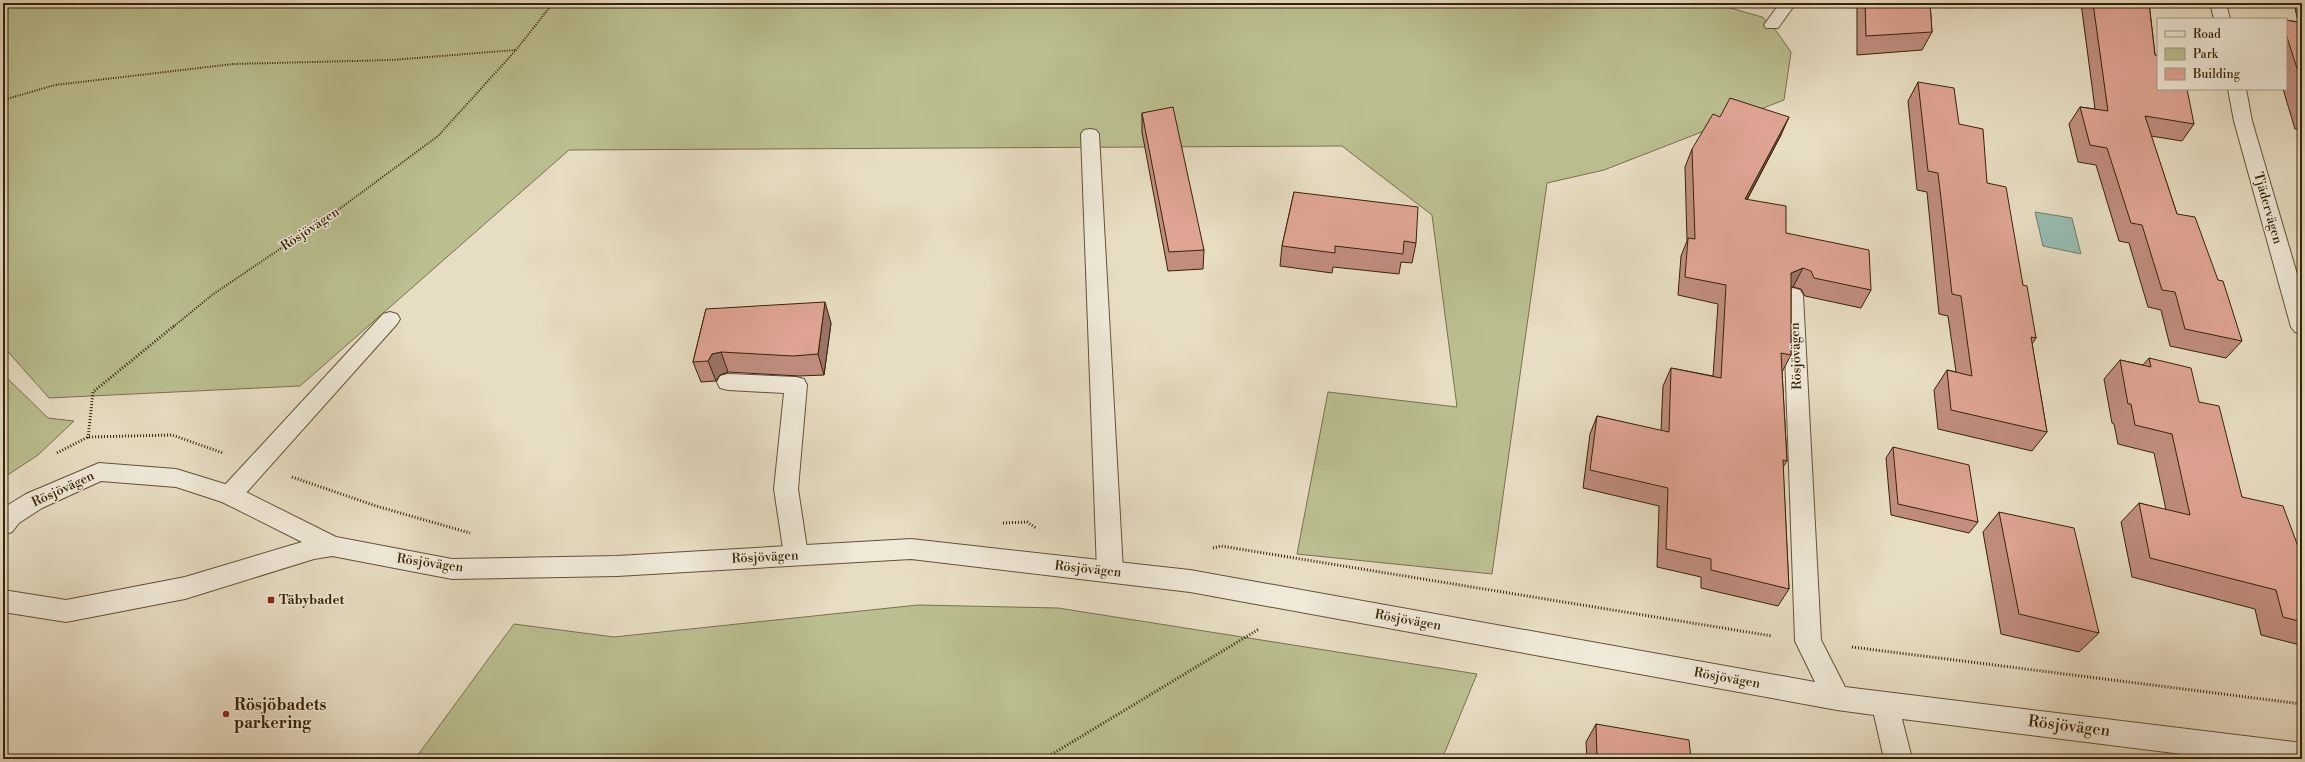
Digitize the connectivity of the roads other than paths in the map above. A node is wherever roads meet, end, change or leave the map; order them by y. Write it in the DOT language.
graph roads {
  1 [pos="1788,3"];
  2 [pos="2218,3"];
  3 [pos="2222,18"];
  4 [pos="1772,25"];
  5 [pos="2237,90"];
  6 [pos="1090,134"];
  7 [pos="1793,295"];
  8 [pos="390,319"];
  9 [pos="2302,327"];
  10 [pos="728,382"];
  11 [pos="230,495"];
  12 [pos="3,525"];
  13 [pos="332,546"];
  14 [pos="796,555"];
  15 [pos="1110,572"];
  16 [pos="3,601"];
  17 [pos="1837,698"];
  18 [pos="1885,703"];
  19 [pos="2302,756"];
  20 [pos="1898,759"];
  1 -- 4 [label="street"];
  2 -- 3 [label="street"];
  5 -- 9 [label="street, Tjädervägen"];
  6 -- 15 [label="street"];
  7 -- 17 [label="street, Rösjövägen"];
  8 -- 11 [label="street"];
  10 -- 14 [label="street"];
  11 -- 12 [label="street, Rösjövägen"];
  11 -- 13 [label="street, Rösjövägen"];
  13 -- 14 [label="street, Rösjövägen"];
  13 -- 16 [label="street, Rösjövägen"];
  14 -- 15 [label="street, Rösjövägen"];
  15 -- 17 [label="street, Rösjövägen"];
  17 -- 18 [label="street, Rösjövägen"];
  18 -- 19 [label="street, Rösjövägen"];
  18 -- 20 [label="street"];
}
